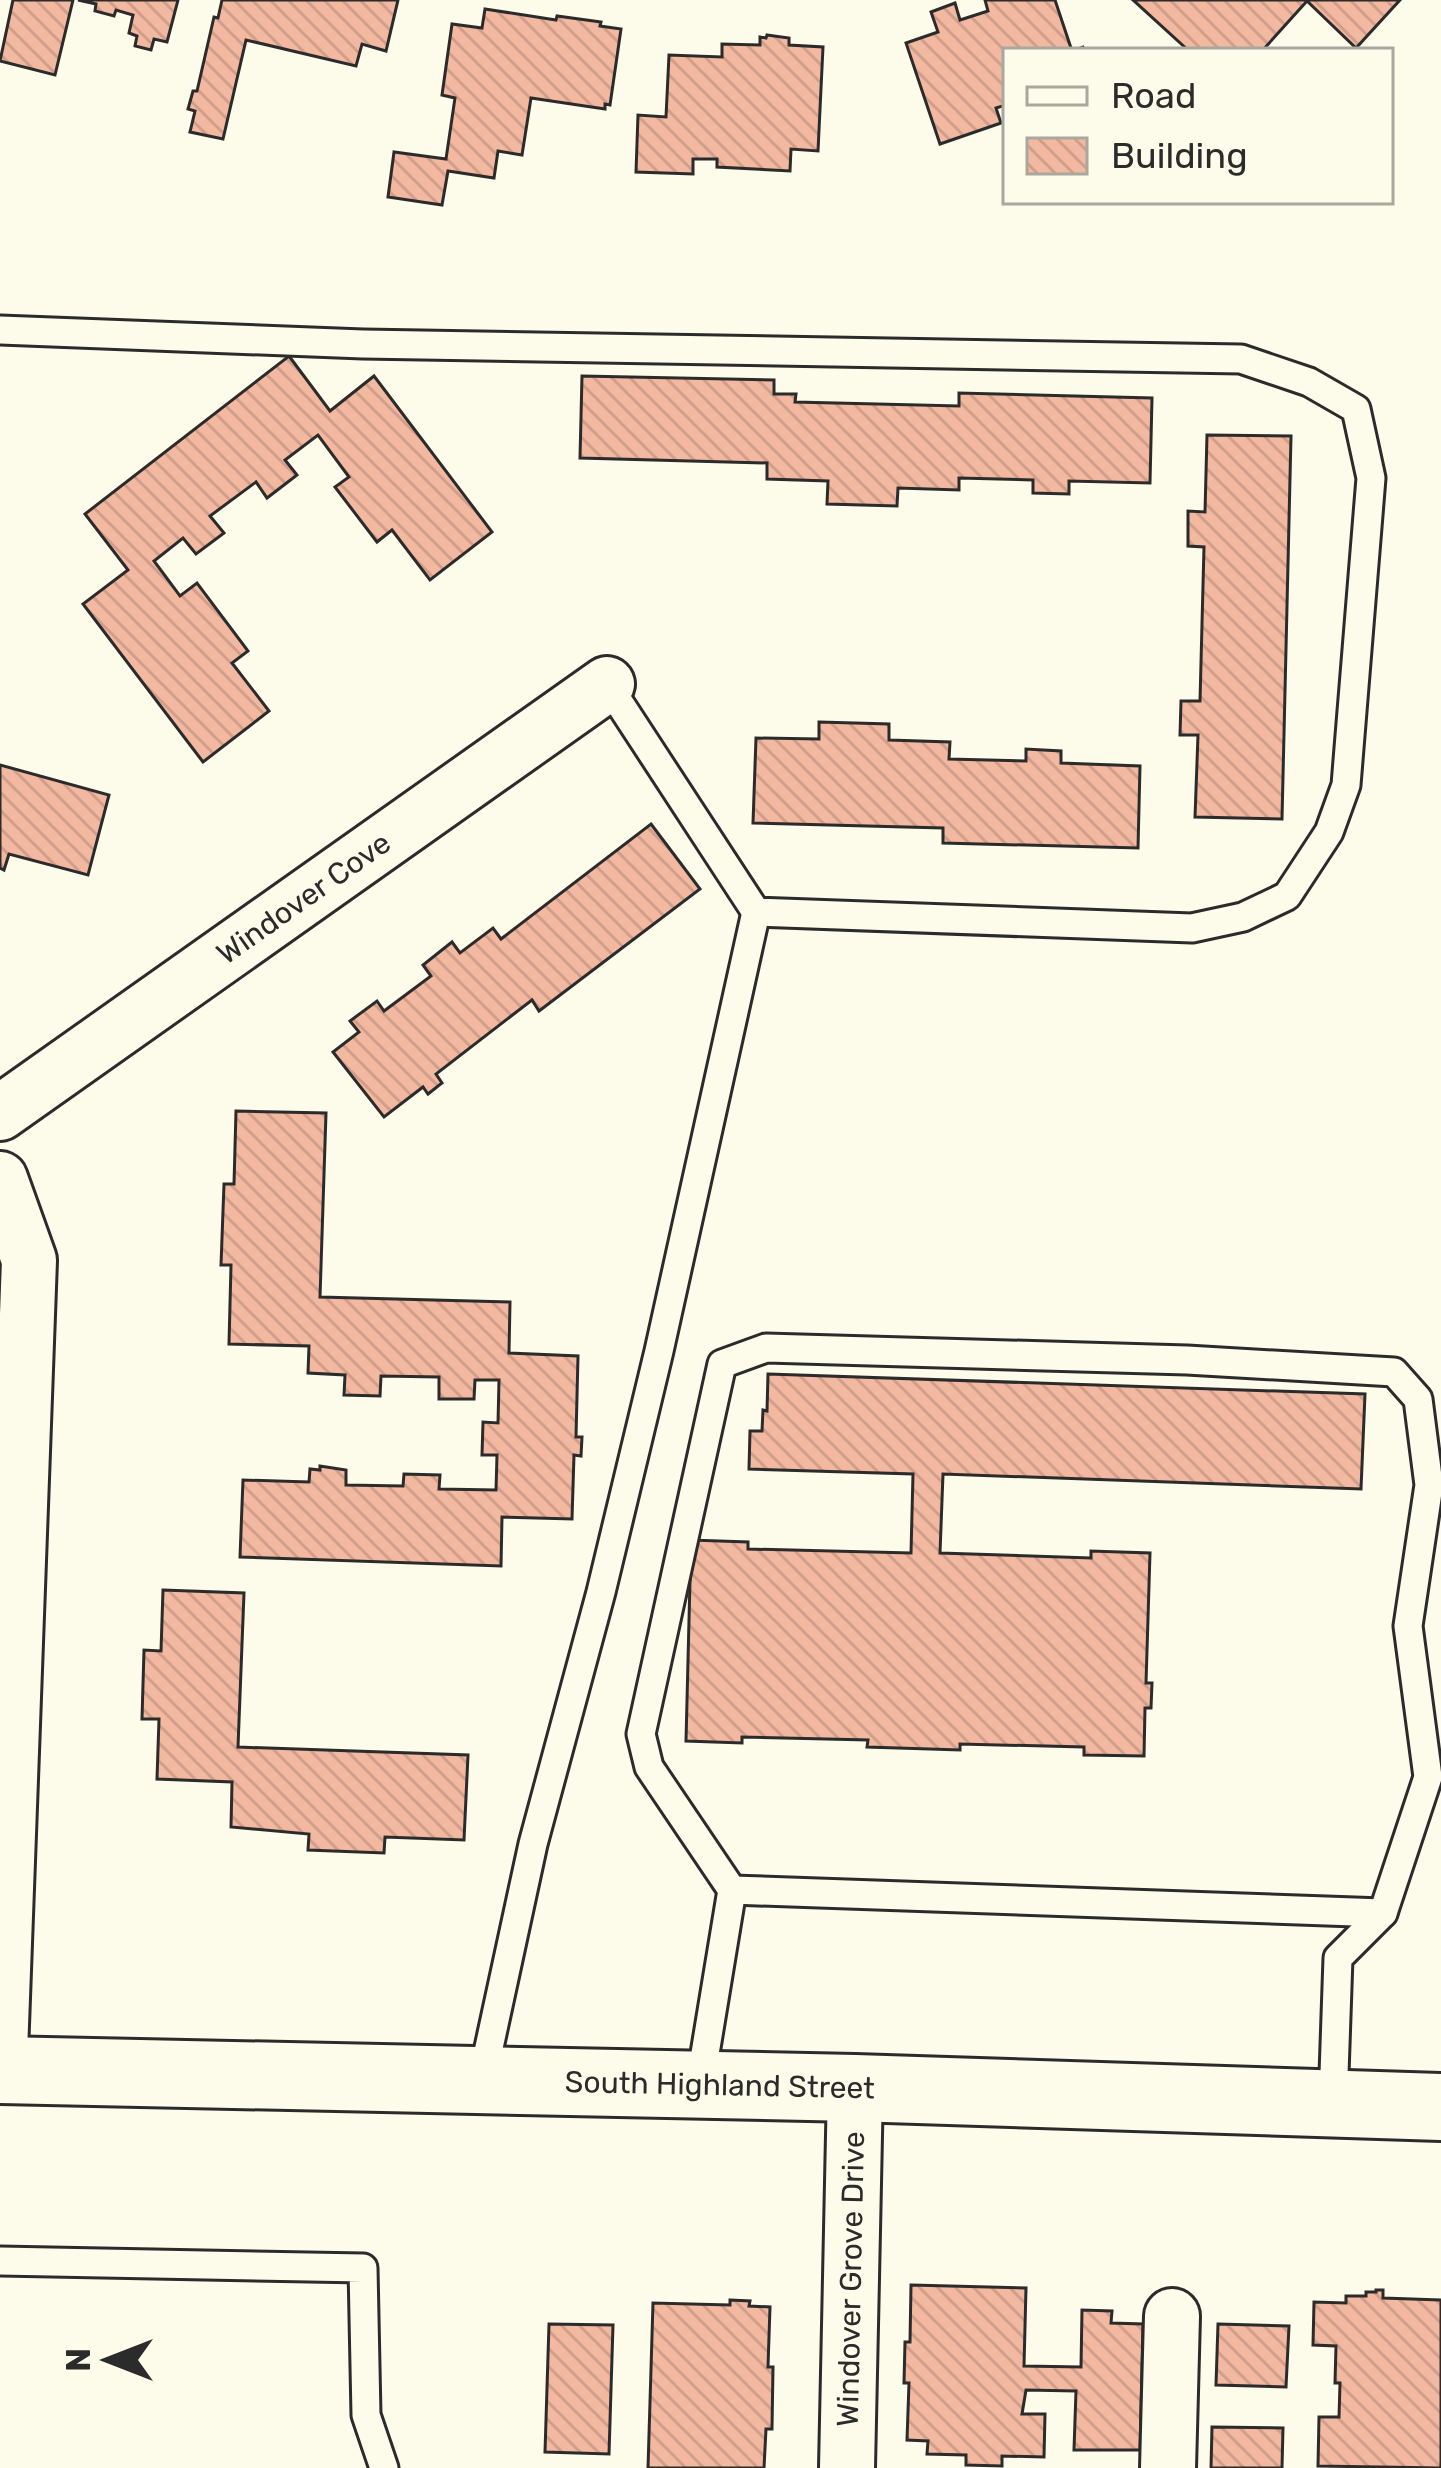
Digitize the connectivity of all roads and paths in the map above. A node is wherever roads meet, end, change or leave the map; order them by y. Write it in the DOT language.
graph roads {
  1 [pos="0,330"];
  2 [pos="608,684"];
  3 [pos="756,912"];
  4 [pos="0,1113"];
  5 [pos="0,1179"];
  6 [pos="732,1890"];
  7 [pos="1384,1912"];
  8 [pos="0,2052"];
  9 [pos="0,2070"];
  10 [pos="482,2080"];
  11 [pos="700,2085"];
  12 [pos="855,2088"];
  13 [pos="1333,2103"];
  14 [pos="1441,2107"];
  15 [pos="0,2261"];
  16 [pos="1172,2316"];
  17 [pos="384,2468"];
  18 [pos="847,2468"];
  19 [pos="1168,2468"];
  1 -- 3 [label="lane"];
  2 -- 3 [label="lane"];
  2 -- 4 [label="street, Windover Cove"];
  3 -- 10 [label="lane"];
  5 -- 8 [label="street"];
  6 -- 7 [label="lane"];
  6 -- 7 [label="lane"];
  6 -- 11 [label="lane"];
  7 -- 13 [label="lane"];
  9 -- 10 [label="main road, South Highland Street"];
  10 -- 11 [label="main road, South Highland Street"];
  11 -- 12 [label="main road, South Highland Street"];
  12 -- 13 [label="main road, South Highland Street"];
  12 -- 18 [label="street, Windover Grove Drive"];
  13 -- 14 [label="main road, South Highland Street"];
  15 -- 17 [label="lane"];
  16 -- 19 [label="street"];
}
